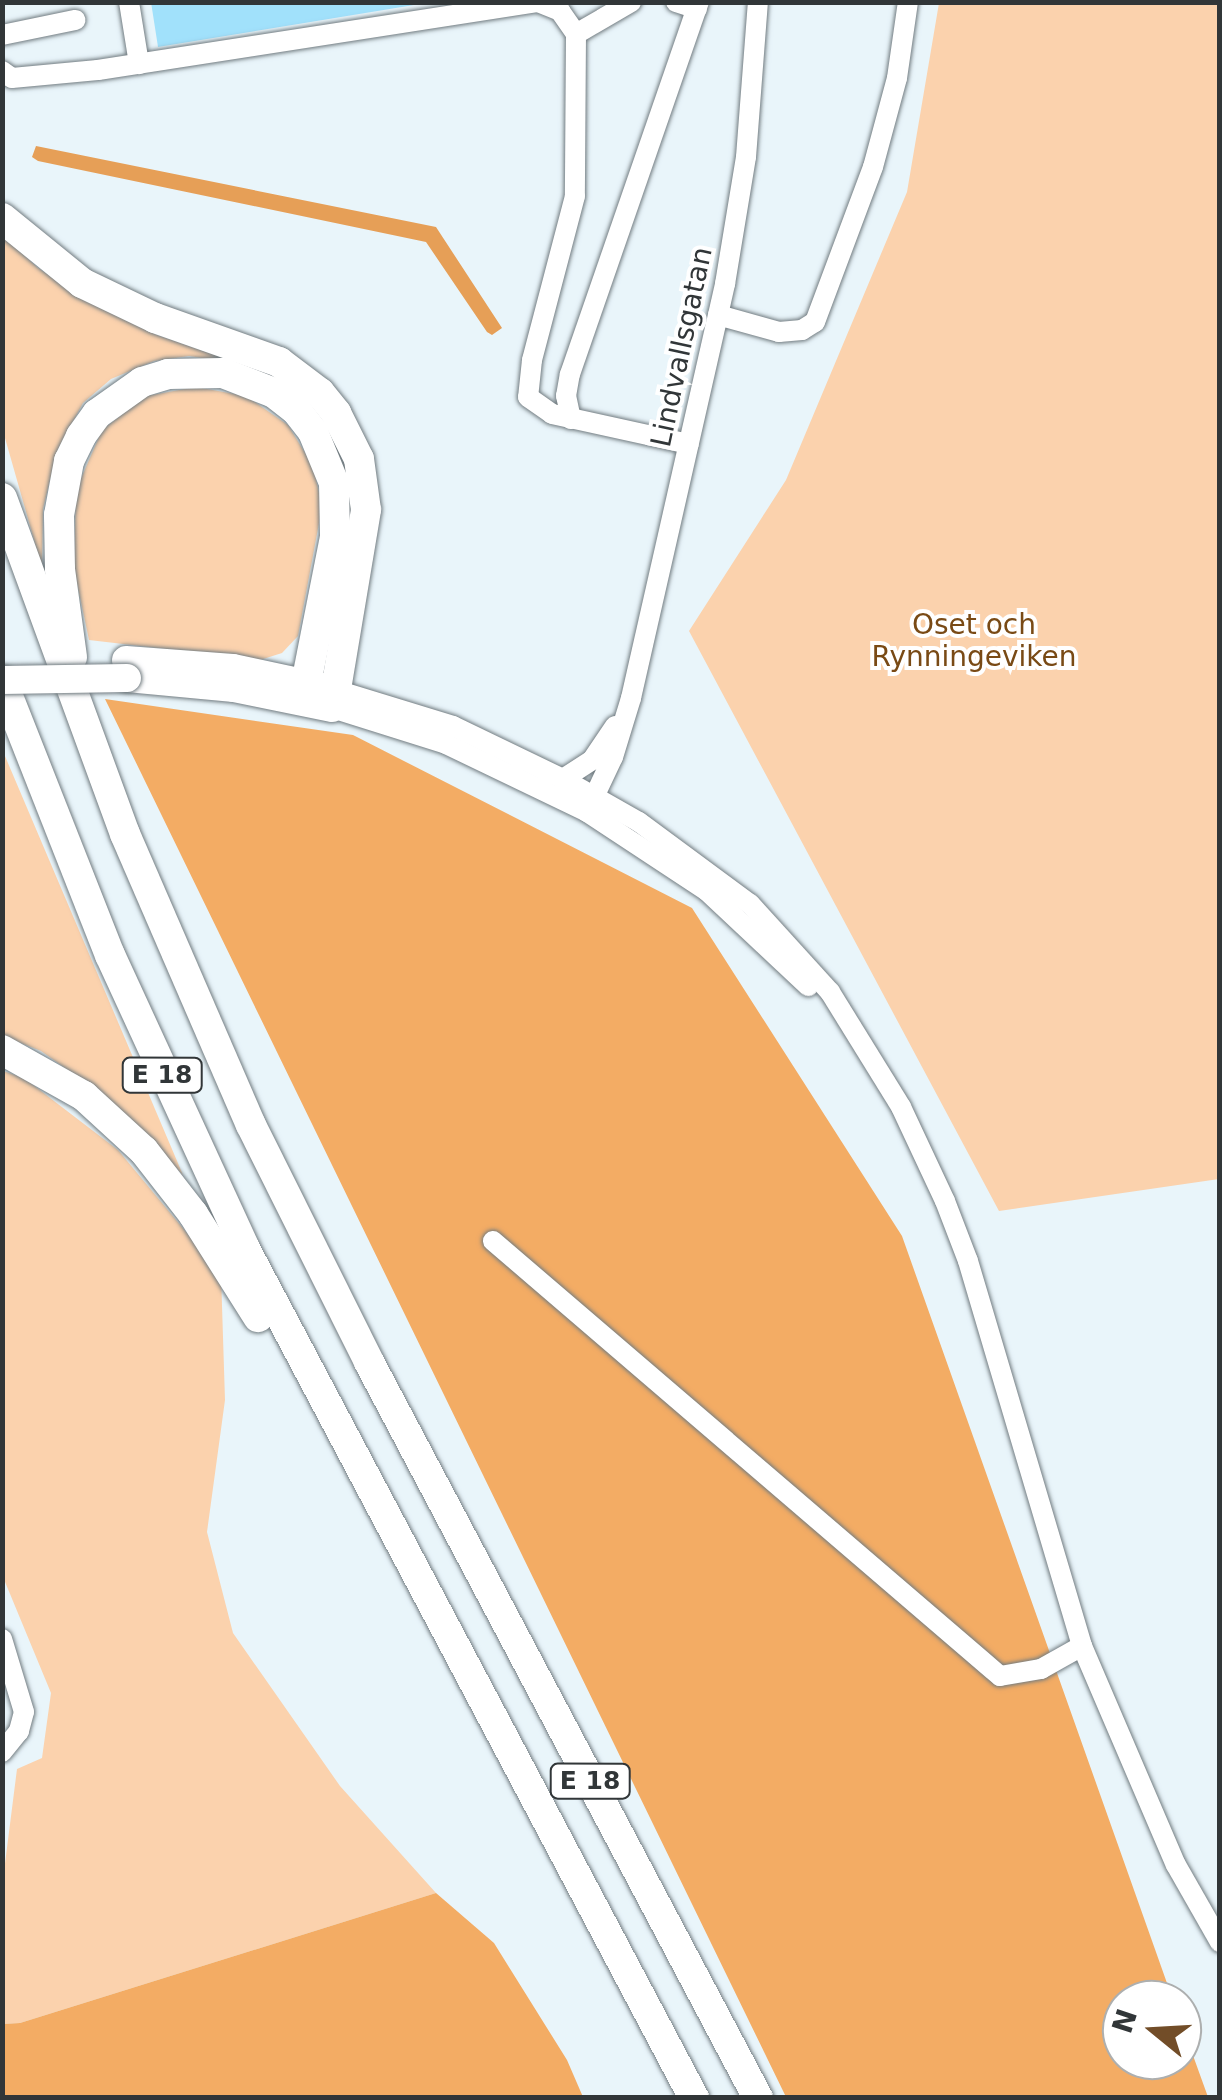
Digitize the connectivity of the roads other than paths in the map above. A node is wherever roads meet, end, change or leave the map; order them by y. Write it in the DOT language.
graph roads {
  1 [pos="129,2"];
  2 [pos="538,2"];
  3 [pos="631,2"];
  4 [pos="676,2"];
  5 [pos="758,2"];
  6 [pos="908,2"];
  7 [pos="698,6"];
  8 [pos="75,20"];
  9 [pos="576,34"];
  10 [pos="2,35"];
  11 [pos="139,64"];
  12 [pos="2,70"];
  13 [pos="2,218"];
  14 [pos="718,314"];
  15 [pos="571,418"];
  16 [pos="689,444"];
  17 [pos="2,498"];
  18 [pos="2,664"];
  19 [pos="127,669"];
  20 [pos="67,679"];
  21 [pos="2,681"];
  22 [pos="319,696"];
  23 [pos="631,698"];
  24 [pos="564,779"];
  25 [pos="591,804"];
  26 [pos="2,1050"];
  27 [pos="493,1241"];
  28 [pos="428,1602"];
  29 [pos="2,1639"];
  30 [pos="1082,1646"];
  31 [pos="2,1752"];
  32 [pos="1192,1894"];
  33 [pos="1220,1922"];
  34 [pos="1220,1942"];
  35 [pos="694,2098"];
  36 [pos="758,2098"];
  1 -- 11 [label="street"];
  2 -- 9 [label="street"];
  2 -- 11 [label="street"];
  3 -- 9 [label="street"];
  4 -- 7 [label="street"];
  5 -- 14 [label="street, Lindvallsgatan"];
  6 -- 14 [label="street"];
  7 -- 15 [label="street"];
  8 -- 10 [label="street"];
  9 -- 15 [label="street"];
  11 -- 12 [label="street"];
  13 -- 22 [label="highway"];
  14 -- 16 [label="street, Lindvallsgatan"];
  15 -- 16 [label="street"];
  16 -- 23 [label="street, Lindvallsgatan"];
  17 -- 20 [label="highway, E 18"];
  18 -- 19 [label="main road"];
  19 -- 21 [label="main road, bridge"];
  19 -- 22 [label="main road"];
  20 -- 22 [label="highway, E 18"];
  20 -- 36 [label="highway, E 18"];
  21 -- 28 [label="highway, E 18"];
  22 -- 24 [label="street"];
  22 -- 25 [label="street"];
  23 -- 24 [label="street, Lindvallsgatan"];
  23 -- 25 [label="street, Lindvallsgatan"];
  24 -- 25 [label="street"];
  25 -- 30 [label="street"];
  26 -- 28 [label="highway, E 18"];
  27 -- 30 [label="street"];
  28 -- 35 [label="highway, E 18"];
  29 -- 31 [label="street"];
  30 -- 32 [label="street"];
  32 -- 33 [label="street"];
  32 -- 34 [label="street"];
}
